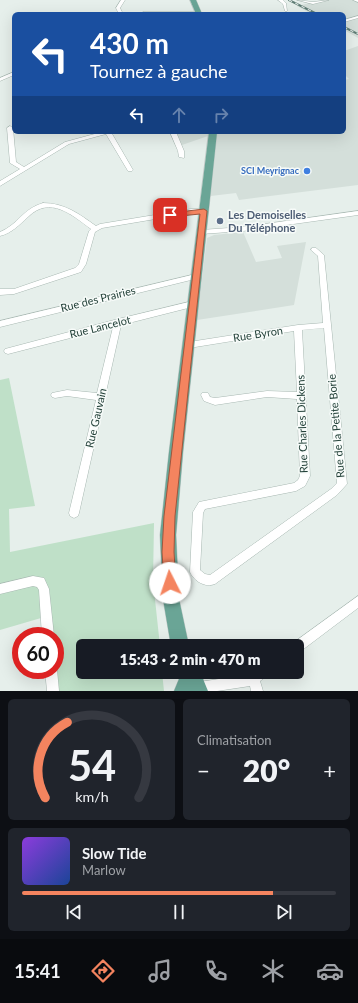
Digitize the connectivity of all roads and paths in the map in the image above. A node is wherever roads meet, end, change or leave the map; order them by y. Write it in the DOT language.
graph roads {
  1 [pos="123,0"];
  2 [pos="193,0"];
  3 [pos="280,0"];
  4 [pos="299,0"];
  5 [pos="327,0"];
  6 [pos="355,0"];
  7 [pos="358,2"];
  8 [pos="286,10"];
  9 [pos="120,12"];
  10 [pos="199,12"];
  11 [pos="358,17"];
  12 [pos="346,20"];
  13 [pos="12,74"];
  14 [pos="0,80"];
  15 [pos="10,128"];
  16 [pos="100,134"];
  17 [pos="108,134"];
  18 [pos="174,134"];
  19 [pos="213,134"];
  20 [pos="182,157"];
  21 [pos="24,170"];
  22 [pos="130,170"];
  23 [pos="0,184"];
  24 [pos="204,211"];
  25 [pos="358,213"];
  26 [pos="96,229"];
  27 [pos="201,232"];
  28 [pos="0,234"];
  29 [pos="314,250"];
  30 [pos="196,276"];
  31 [pos="0,292"];
  32 [pos="193,304"];
  33 [pos="118,322"];
  34 [pos="0,324"];
  35 [pos="327,326"];
  36 [pos="298,328"];
  37 [pos="189,345"];
  38 [pos="8,351"];
  39 [pos="55,395"];
  40 [pos="205,395"];
  41 [pos="100,396"];
  42 [pos="302,396"];
  43 [pos="74,513"];
  44 [pos="202,579"];
  45 [pos="0,589"];
  46 [pos="358,602"];
  47 [pos="47,627"];
  48 [pos="179,639"];
  49 [pos="304,642"];
  50 [pos="52,679"];
  51 [pos="258,681"];
  52 [pos="191,685"];
  53 [pos="53,691"];
  1 -- 9 [label="street"];
  2 -- 10 [label="main road"];
  3 -- 8 [label="street"];
  4 -- 5 [label="street"];
  6 -- 7 [label="street"];
  11 -- 12 [label="street"];
  13 -- 14 [label="street"];
  15 -- 21 [label="street"];
  16 -- 21 [label="street"];
  17 -- 22 [label="street"];
  18 -- 20 [label="street"];
  19 -- 24 [label="main road"];
  21 -- 23 [label="street"];
  24 -- 26 [label="street"];
  24 -- 27 [label="main road"];
  25 -- 27 [label="street"];
  26 -- 28 [label="street"];
  26 -- 31 [label="street"];
  27 -- 30 [label="main road"];
  29 -- 35 [label="street, Rue de la Petite Borie"];
  30 -- 32 [label="main road"];
  30 -- 34 [label="street, Rue des Prairies"];
  32 -- 33 [label="street, Rue Lancelot"];
  32 -- 37 [label="main road"];
  33 -- 38 [label="street, Rue Lancelot"];
  33 -- 41 [label="street, Rue Gauvain"];
  35 -- 36 [label="street, Rue Byron"];
  35 -- 44 [label="street, Rue de la Petite Borie"];
  36 -- 37 [label="street, Rue Byron"];
  36 -- 42 [label="street, Rue Charles Dickens"];
  37 -- 48 [label="main road"];
  39 -- 41 [label="street"];
  40 -- 42 [label="street"];
  41 -- 43 [label="street, Rue Gauvain"];
  42 -- 44 [label="street, Rue Charles Dickens"];
  45 -- 47 [label="street"];
  46 -- 49 [label="street"];
  50 -- 53 [label="street"];
  51 -- 52 [label="street"];
}
